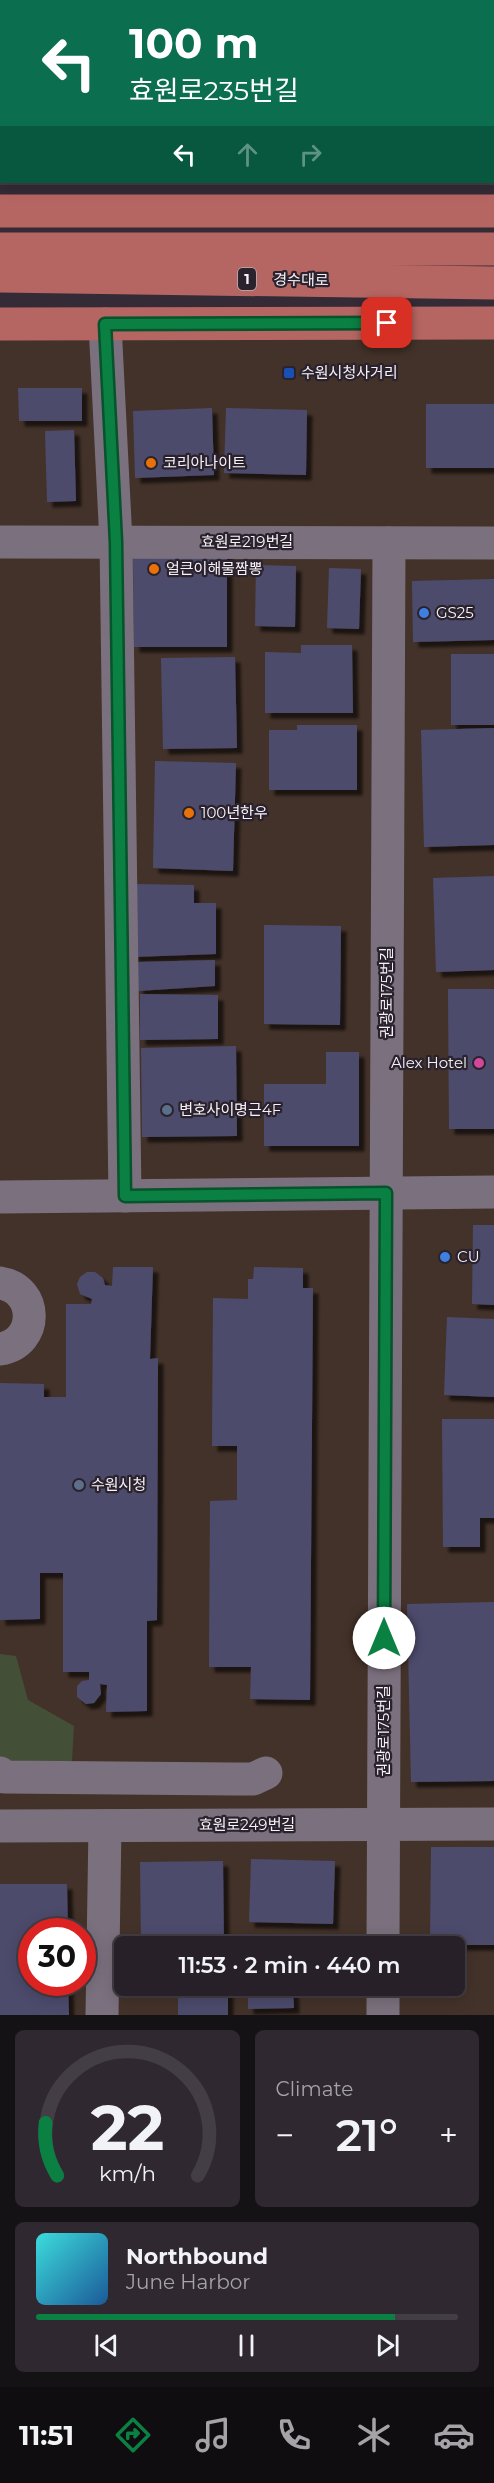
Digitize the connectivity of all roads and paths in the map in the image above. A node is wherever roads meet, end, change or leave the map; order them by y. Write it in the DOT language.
graph roads {
  1 [pos="494,211"];
  2 [pos="0,212"];
  3 [pos="0,249"];
  4 [pos="494,249"];
  5 [pos="0,276"];
  6 [pos="494,284"];
  7 [pos="494,323"];
  8 [pos="0,324"];
  9 [pos="105,324"];
  10 [pos="0,542"];
  11 [pos="116,542"];
  12 [pos="389,543"];
  13 [pos="494,543"];
  14 [pos="494,1192"];
  15 [pos="386,1193"];
  16 [pos="125,1196"];
  17 [pos="0,1197"];
  18 [pos="0,1283"];
  19 [pos="0,1349"];
  20 [pos="0,1773"];
  21 [pos="266,1773"];
  22 [pos="494,1824"];
  23 [pos="384,1825"];
  24 [pos="0,1826"];
  25 [pos="105,1826"];
  26 [pos="383,1936"];
  27 [pos="383,1996"];
  28 [pos="102,2015"];
  29 [pos="383,2015"];
  1 -- 2 [label="main road"];
  3 -- 4 [label="main road, 경수대로 / 1"];
  5 -- 6 [label="main road, 경수대로 / 1"];
  7 -- 9 [label="main road"];
  8 -- 9 [label="main road"];
  9 -- 11 [label="street"];
  10 -- 11 [label="street, 효원로219번길"];
  11 -- 12 [label="street, 효원로219번길"];
  11 -- 16 [label="street"];
  12 -- 13 [label="street, 효원로219번길"];
  12 -- 15 [label="street, 권광로175번길"];
  14 -- 15 [label="street"];
  15 -- 16 [label="street"];
  15 -- 23 [label="street, 권광로175번길"];
  16 -- 17 [label="street"];
  18 -- 19 [label="street"];
  20 -- 21 [label="street"];
  22 -- 23 [label="street, 효원로249번길"];
  23 -- 25 [label="street, 효원로249번길"];
  23 -- 26 [label="street, 권광로175번길"];
  24 -- 25 [label="street, 효원로249번길"];
  25 -- 28 [label="street"];
  27 -- 29 [label="street"];
}
